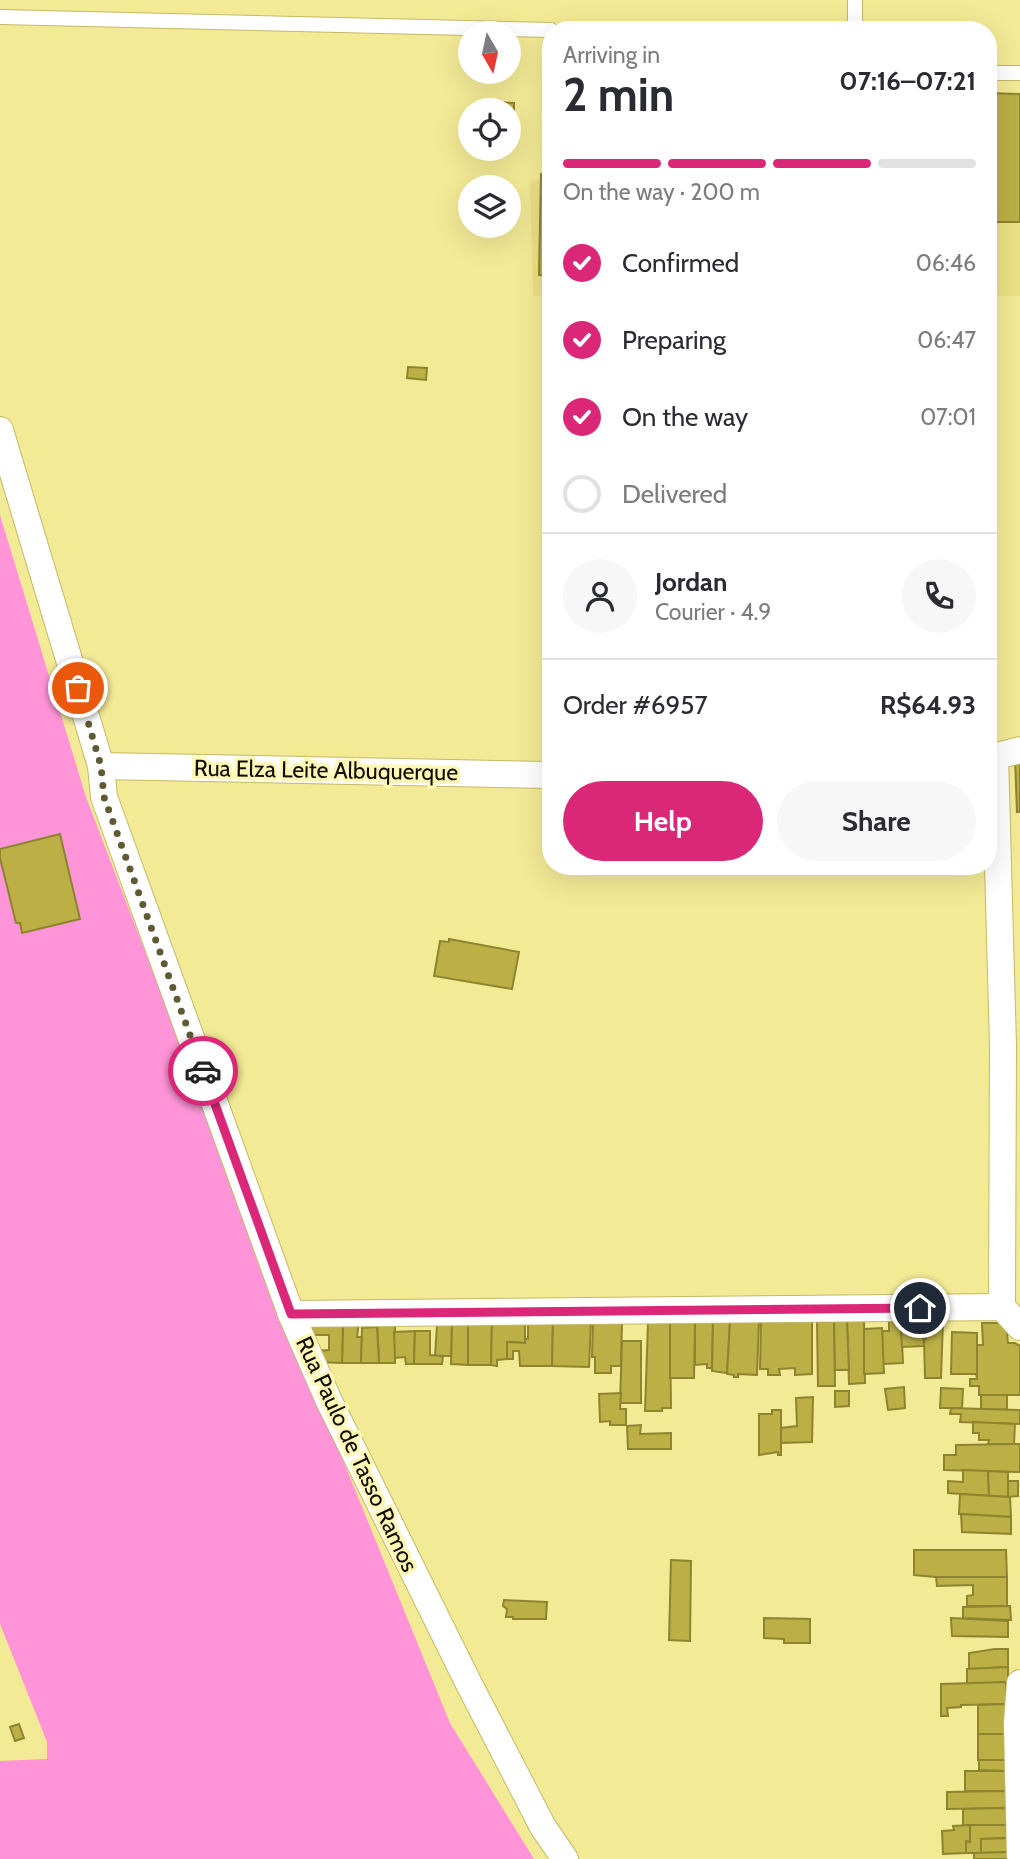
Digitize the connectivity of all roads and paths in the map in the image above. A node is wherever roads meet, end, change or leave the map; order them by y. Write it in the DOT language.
graph roads {
  1 [pos="855,0"];
  2 [pos="0,18"];
  3 [pos="855,21"];
  4 [pos="542,30"];
  5 [pos="997,73"];
  6 [pos="1020,74"];
  7 [pos="0,430"];
  8 [pos="1001,755"];
  9 [pos="101,766"];
  10 [pos="542,775"];
  11 [pos="1002,1307"];
  12 [pos="291,1314"];
  13 [pos="1020,1327"];
  14 [pos="1020,1683"];
  15 [pos="1020,1854"];
  16 [pos="565,1859"];
  1 -- 3 [label="lane"];
  2 -- 4 [label="lane"];
  5 -- 6 [label="lane"];
  7 -- 9 [label="street, Rua Paulo de Tasso Ramos"];
  8 -- 11 [label="street"];
  9 -- 10 [label="street, Rua Elza Leite Albuquerque"];
  9 -- 12 [label="street, Rua Paulo de Tasso Ramos"];
  11 -- 12 [label="street"];
  11 -- 13 [label="street"];
  12 -- 16 [label="street, Rua Paulo de Tasso Ramos"];
  14 -- 15 [label="street"];
}
